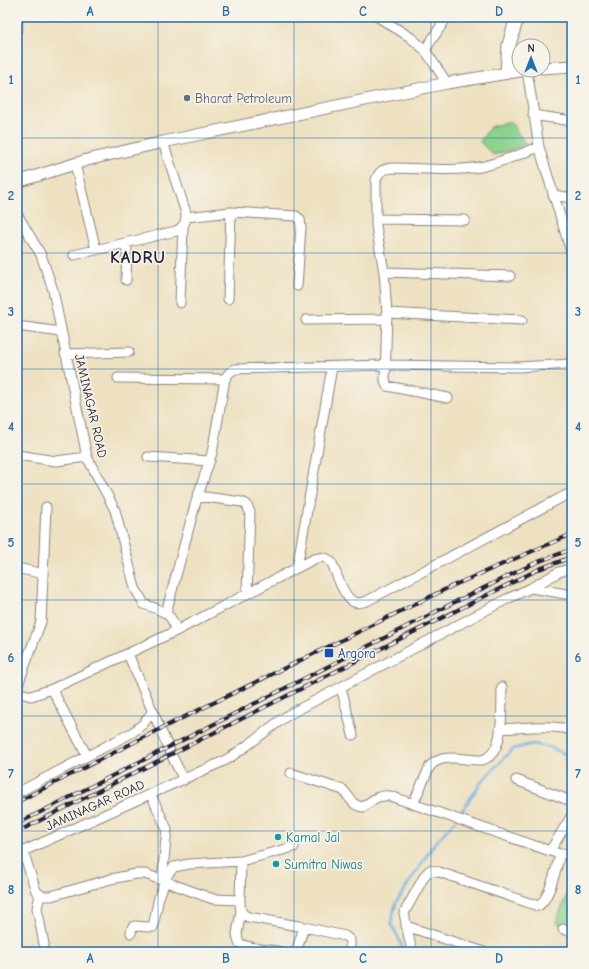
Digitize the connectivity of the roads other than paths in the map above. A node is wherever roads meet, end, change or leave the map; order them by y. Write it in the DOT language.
graph roads {
  1 [pos="19,17"];
  2 [pos="378,17"];
  3 [pos="447,17"];
  4 [pos="516,17"];
  5 [pos="17,30"];
  6 [pos="425,50"];
  7 [pos="572,66"];
  8 [pos="551,67"];
  9 [pos="507,72"];
  10 [pos="511,72"];
  11 [pos="528,78"];
  12 [pos="447,83"];
  13 [pos="534,115"];
  14 [pos="572,121"];
  15 [pos="163,142"];
  16 [pos="539,148"];
  17 [pos="75,164"];
  18 [pos="17,182"];
  19 [pos="553,195"];
  20 [pos="572,198"];
  21 [pos="231,212"];
  22 [pos="17,214"];
  23 [pos="186,217"];
  24 [pos="376,219"];
  25 [pos="465,220"];
  26 [pos="183,227"];
  27 [pos="127,243"];
  28 [pos="96,250"];
  29 [pos="74,255"];
  30 [pos="572,255"];
  31 [pos="384,272"];
  32 [pos="510,276"];
  33 [pos="126,280"];
  34 [pos="297,286"];
  35 [pos="228,299"];
  36 [pos="180,303"];
  37 [pos="387,316"];
  38 [pos="306,320"];
  39 [pos="522,320"];
  40 [pos="17,326"];
  41 [pos="61,332"];
  42 [pos="129,352"];
  43 [pos="65,354"];
  44 [pos="572,364"];
  45 [pos="385,365"];
  46 [pos="332,367"];
  47 [pos="118,378"];
  48 [pos="225,379"];
  49 [pos="448,398"];
  50 [pos="17,455"];
  51 [pos="87,457"];
  52 [pos="148,457"];
  53 [pos="210,461"];
  54 [pos="572,492"];
  55 [pos="198,496"];
  56 [pos="46,507"];
  57 [pos="17,568"];
  58 [pos="297,568"];
  59 [pos="572,568"];
  60 [pos="43,574"];
  61 [pos="531,588"];
  62 [pos="247,594"];
  63 [pos="572,595"];
  64 [pos="166,612"];
  65 [pos="176,631"];
  66 [pos="129,653"];
  67 [pos="17,687"];
  68 [pos="341,687"];
  69 [pos="502,688"];
  70 [pos="52,689"];
  71 [pos="17,692"];
  72 [pos="152,711"];
  73 [pos="500,730"];
  74 [pos="572,730"];
  75 [pos="353,735"];
  76 [pos="87,756"];
  77 [pos="291,772"];
  78 [pos="184,780"];
  79 [pos="516,780"];
  80 [pos="17,793"];
  81 [pos="151,794"];
  82 [pos="572,802"];
  83 [pos="413,804"];
  84 [pos="572,815"];
  85 [pos="294,847"];
  86 [pos="550,851"];
  87 [pos="20,852"];
  88 [pos="572,853"];
  89 [pos="560,854"];
  90 [pos="241,861"];
  91 [pos="164,880"];
  92 [pos="40,895"];
  93 [pos="240,900"];
  94 [pos="241,911"];
  95 [pos="406,926"];
  96 [pos="304,927"];
  97 [pos="131,933"];
  98 [pos="239,943"];
  99 [pos="44,944"];
  100 [pos="236,952"];
  101 [pos="281,952"];
  102 [pos="296,952"];
  103 [pos="350,952"];
  104 [pos="412,952"];
  105 [pos="484,952"];
  1 -- 5 [label="street"];
  2 -- 6 [label="street"];
  3 -- 6 [label="street"];
  4 -- 9 [label="main road"];
  6 -- 12 [label="street"];
  7 -- 8 [label="street"];
  9 -- 10 [label="street"];
  9 -- 12 [label="street"];
  11 -- 13 [label="street"];
  12 -- 15 [label="street"];
  13 -- 14 [label="street"];
  13 -- 16 [label="street"];
  15 -- 17 [label="street"];
  15 -- 23 [label="street"];
  16 -- 19 [label="street"];
  16 -- 24 [label="street"];
  17 -- 18 [label="street"];
  17 -- 28 [label="street"];
  19 -- 20 [label="street"];
  19 -- 30 [label="street"];
  21 -- 23 [label="street"];
  21 -- 34 [label="street"];
  21 -- 35 [label="street"];
  22 -- 41 [label="street, JAMINAGAR ROAD"];
  23 -- 26 [label="street"];
  24 -- 25 [label="street"];
  24 -- 31 [label="street"];
  26 -- 27 [label="street"];
  26 -- 36 [label="street"];
  27 -- 28 [label="street"];
  27 -- 33 [label="street"];
  28 -- 29 [label="street"];
  31 -- 32 [label="street"];
  31 -- 37 [label="street"];
  37 -- 38 [label="street"];
  37 -- 39 [label="street"];
  37 -- 45 [label="street"];
  40 -- 41 [label="street"];
  41 -- 43 [label="street, JAMINAGAR ROAD"];
  42 -- 43 [label="street"];
  43 -- 51 [label="street, JAMINAGAR ROAD"];
  44 -- 45 [label="street"];
  45 -- 46 [label="street"];
  45 -- 49 [label="street"];
  46 -- 48 [label="street"];
  46 -- 58 [label="street"];
  47 -- 48 [label="street"];
  48 -- 53 [label="street"];
  50 -- 51 [label="street"];
  51 -- 64 [label="street, JAMINAGAR ROAD"];
  52 -- 53 [label="street"];
  53 -- 55 [label="street"];
  54 -- 58 [label="street"];
  55 -- 62 [label="street"];
  55 -- 64 [label="street"];
  56 -- 60 [label="street"];
  57 -- 60 [label="street"];
  58 -- 62 [label="street"];
  59 -- 61 [label="street, JAMINAGAR ROAD"];
  60 -- 67 [label="street"];
  61 -- 63 [label="street"];
  61 -- 68 [label="street, JAMINAGAR ROAD"];
  62 -- 65 [label="street"];
  64 -- 65 [label="street"];
  65 -- 66 [label="street"];
  66 -- 70 [label="street"];
  66 -- 72 [label="street"];
  68 -- 75 [label="street"];
  68 -- 78 [label="street, JAMINAGAR ROAD"];
  69 -- 73 [label="street"];
  70 -- 71 [label="street"];
  70 -- 76 [label="street"];
  72 -- 76 [label="street"];
  72 -- 78 [label="street"];
  73 -- 74 [label="street"];
  73 -- 83 [label="street"];
  76 -- 80 [label="street"];
  77 -- 83 [label="street"];
  78 -- 81 [label="street, JAMINAGAR ROAD"];
  79 -- 82 [label="street"];
  81 -- 87 [label="street, JAMINAGAR ROAD"];
  81 -- 91 [label="street"];
  83 -- 86 [label="street"];
  84 -- 86 [label="street"];
  85 -- 90 [label="street"];
  86 -- 89 [label="street"];
  87 -- 92 [label="street"];
  88 -- 89 [label="street"];
  89 -- 95 [label="street"];
  90 -- 91 [label="street"];
  90 -- 93 [label="street"];
  91 -- 92 [label="street"];
  91 -- 93 [label="street"];
  91 -- 97 [label="street"];
  92 -- 99 [label="street"];
  93 -- 94 [label="street"];
  94 -- 96 [label="street"];
  94 -- 98 [label="street"];
  95 -- 104 [label="street"];
  95 -- 105 [label="street"];
  96 -- 102 [label="street"];
  96 -- 103 [label="street"];
  98 -- 100 [label="street"];
  98 -- 101 [label="street"];
}
